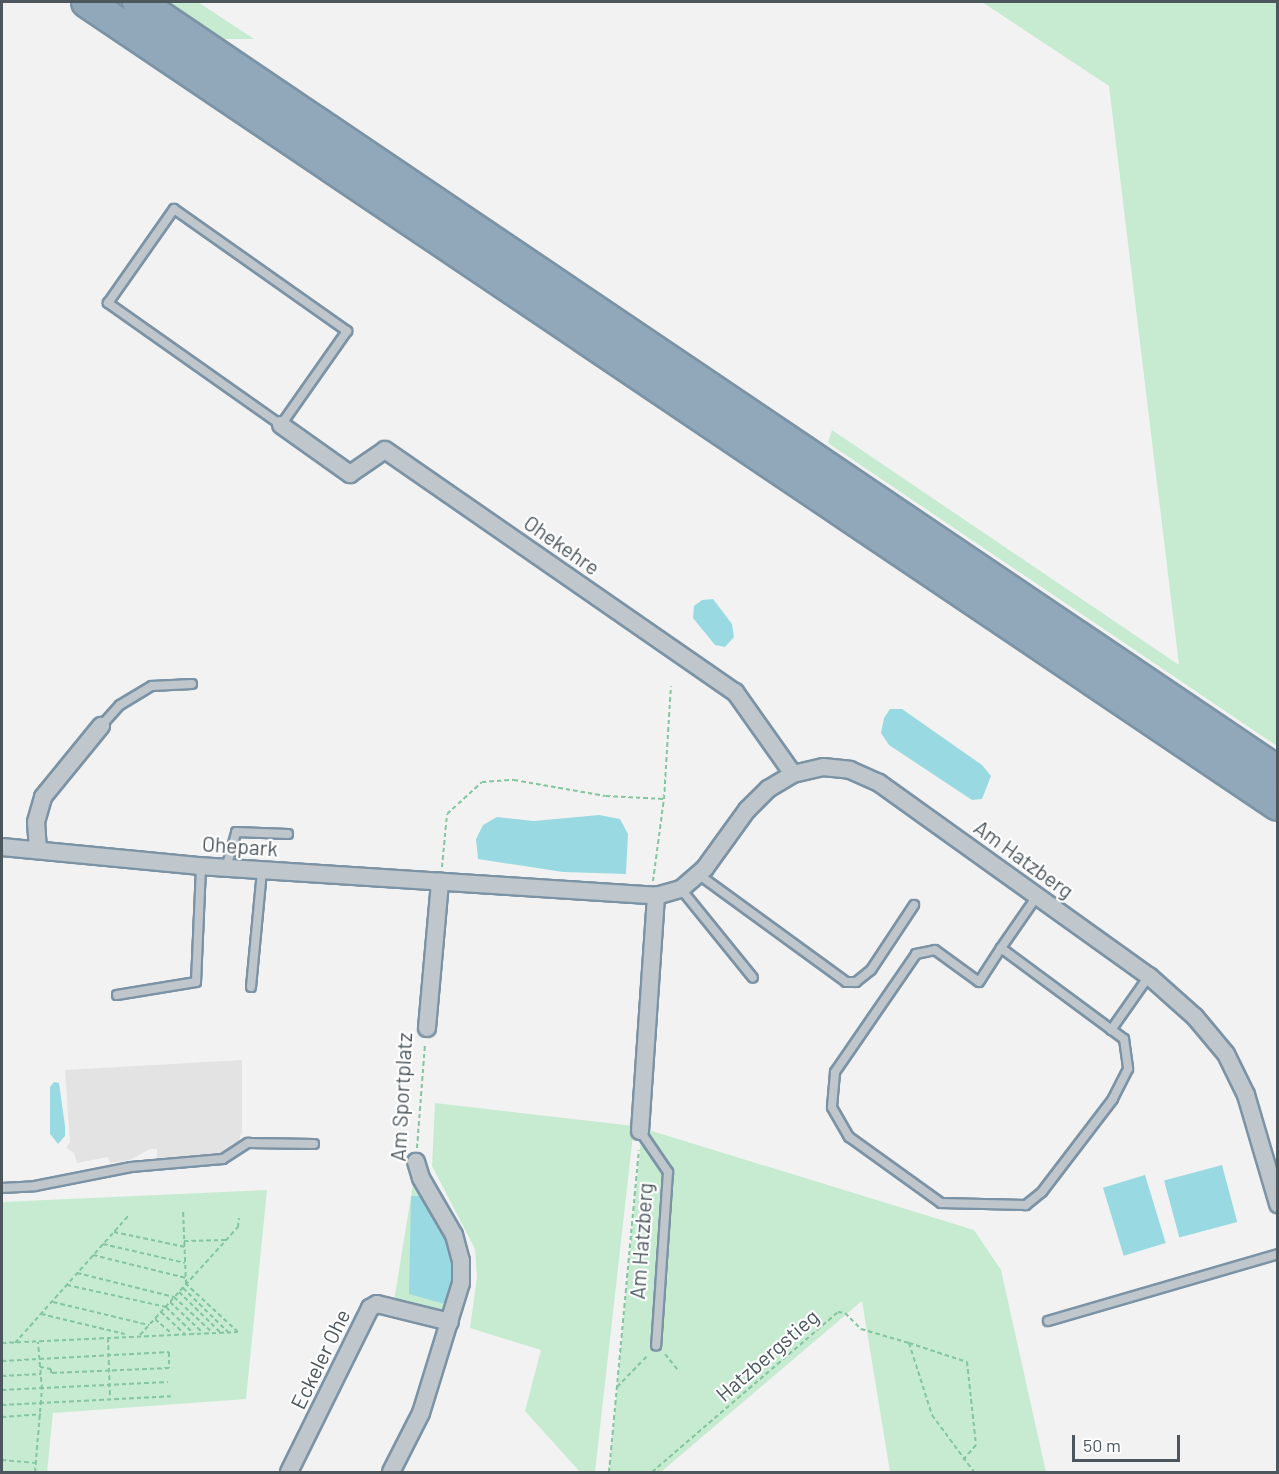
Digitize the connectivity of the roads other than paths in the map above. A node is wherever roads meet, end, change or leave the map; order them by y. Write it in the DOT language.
graph roads {
  1 [pos="87,2"];
  2 [pos="138,2"];
  3 [pos="281,425"];
  4 [pos="192,684"];
  5 [pos="101,726"];
  6 [pos="1278,772"];
  7 [pos="793,774"];
  8 [pos="1278,806"];
  9 [pos="288,834"];
  10 [pos="2,847"];
  11 [pos="38,850"];
  12 [pos="201,867"];
  13 [pos="226,868"];
  14 [pos="262,870"];
  15 [pos="698,874"];
  16 [pos="440,882"];
  17 [pos="681,889"];
  18 [pos="656,896"];
  19 [pos="1037,896"];
  20 [pos="914,905"];
  21 [pos="1001,948"];
  22 [pos="1149,976"];
  23 [pos="753,978"];
  24 [pos="251,987"];
  25 [pos="117,995"];
  26 [pos="427,1028"];
  27 [pos="1111,1030"];
  28 [pos="640,1131"];
  29 [pos="314,1144"];
  30 [pos="416,1162"];
  31 [pos="2,1188"];
  32 [pos="1277,1203"];
  33 [pos="1278,1254"];
  34 [pos="1048,1321"];
  35 [pos="450,1322"];
  36 [pos="656,1346"];
  37 [pos="289,1473"];
  38 [pos="390,1473"];
  1 -- 8 [label="highway"];
  2 -- 6 [label="highway"];
  3 -- 3 [label="lane"];
  3 -- 7 [label="street, Ohekehre"];
  4 -- 5 [label="lane"];
  5 -- 11 [label="street"];
  7 -- 15 [label="street, Am Hatzberg"];
  7 -- 19 [label="street, Am Hatzberg"];
  9 -- 13 [label="lane"];
  10 -- 11 [label="street, Ohepark"];
  11 -- 12 [label="street, Ohepark"];
  12 -- 13 [label="street, Ohepark"];
  12 -- 25 [label="lane"];
  13 -- 14 [label="street, Ohepark"];
  14 -- 16 [label="street, Ohepark"];
  14 -- 24 [label="lane"];
  15 -- 17 [label="street, Am Hatzberg"];
  15 -- 20 [label="lane"];
  16 -- 18 [label="street, Am Hatzberg"];
  16 -- 26 [label="street, Am Sportplatz"];
  17 -- 18 [label="street, Am Hatzberg"];
  17 -- 23 [label="lane"];
  18 -- 28 [label="street"];
  19 -- 21 [label="lane"];
  19 -- 22 [label="street, Am Hatzberg"];
  21 -- 27 [label="lane"];
  21 -- 27 [label="lane"];
  22 -- 27 [label="lane"];
  22 -- 32 [label="street, Am Hatzberg"];
  28 -- 36 [label="lane, Am Hatzberg"];
  29 -- 31 [label="lane"];
  30 -- 35 [label="street, Am Sportplatz"];
  33 -- 34 [label="lane"];
  35 -- 37 [label="street, Eckeler Ohe"];
  35 -- 38 [label="street, Am Sportplatz"];
}
